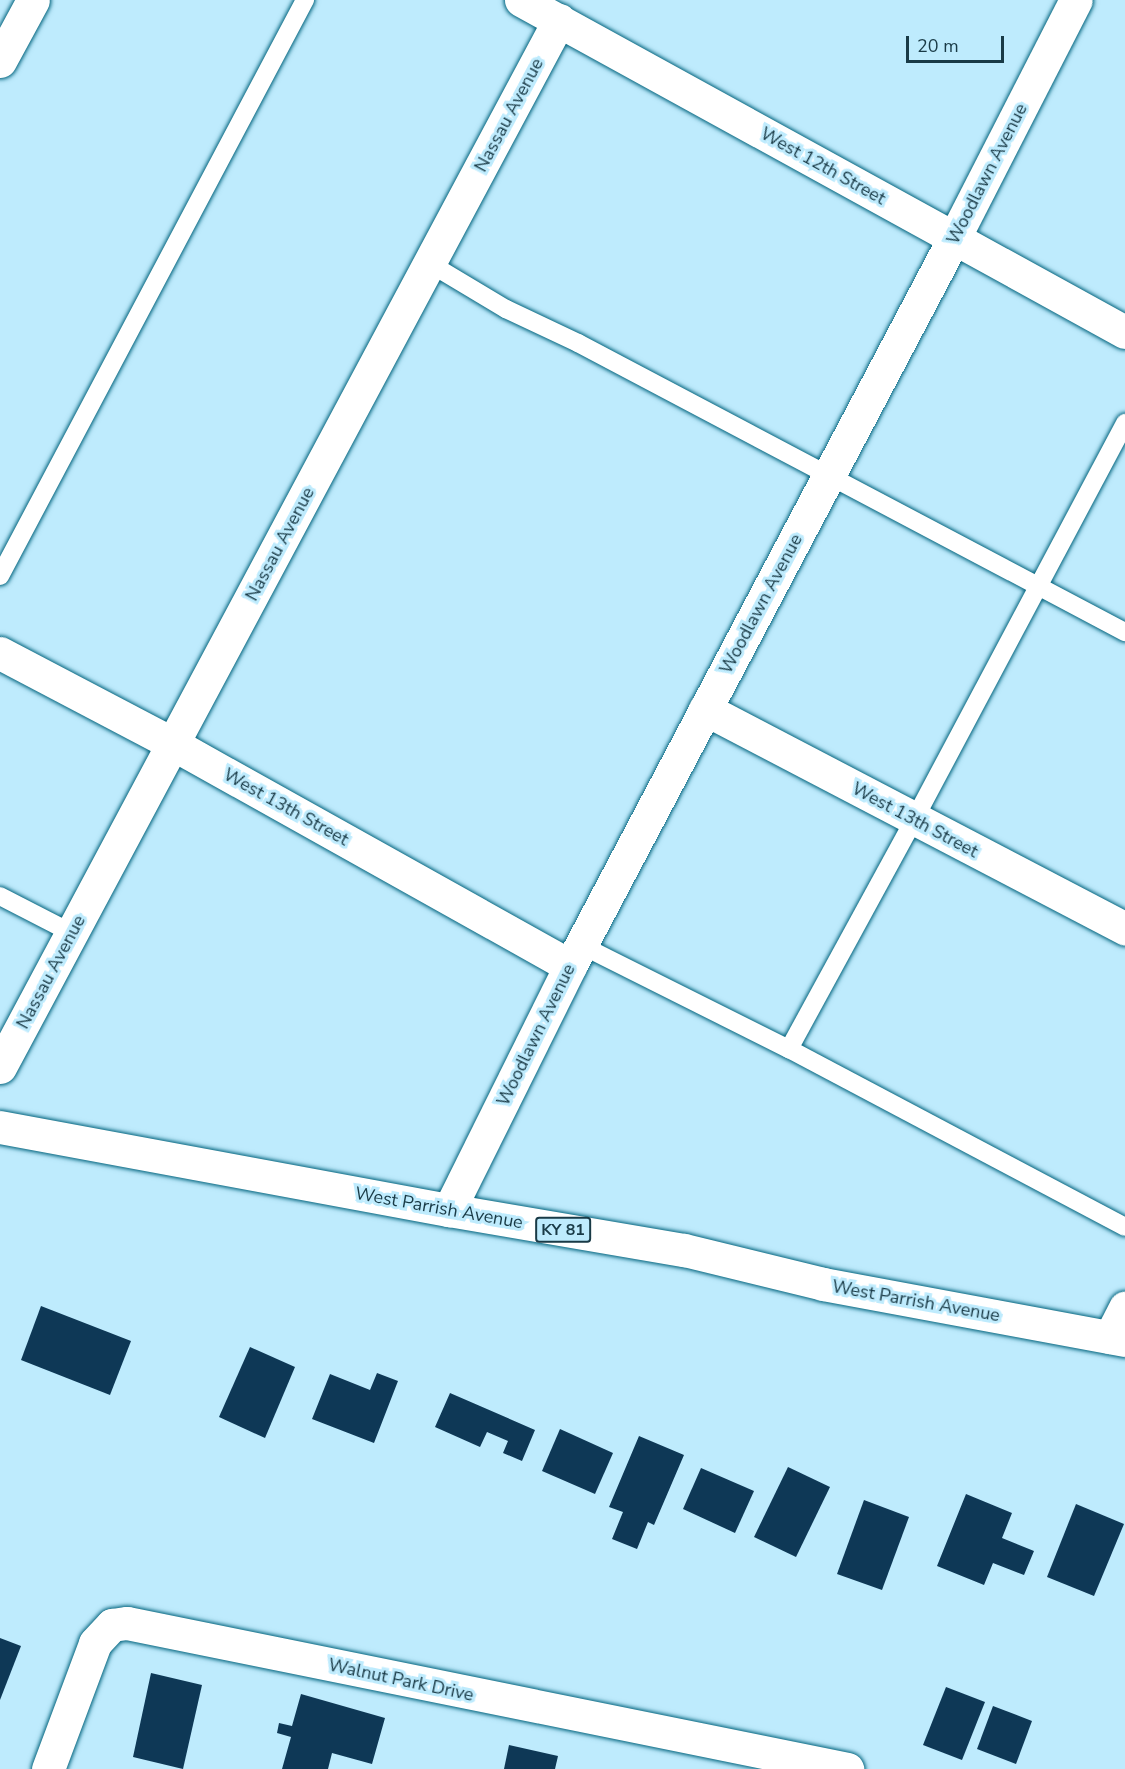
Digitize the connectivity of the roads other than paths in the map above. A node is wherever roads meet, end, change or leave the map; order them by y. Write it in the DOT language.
graph roads {
  1 [pos="33,0"];
  2 [pos="305,0"];
  3 [pos="521,0"];
  4 [pos="1076,0"];
  5 [pos="559,20"];
  6 [pos="0,61"];
  7 [pos="954,238"];
  8 [pos="429,263"];
  9 [pos="1125,332"];
  10 [pos="1125,423"];
  11 [pos="828,478"];
  12 [pos="0,576"];
  13 [pos="1038,587"];
  14 [pos="1125,632"];
  15 [pos="0,653"];
  16 [pos="705,709"];
  17 [pos="173,744"];
  18 [pos="914,820"];
  19 [pos="0,896"];
  20 [pos="1125,929"];
  21 [pos="72,933"];
  22 [pos="575,956"];
  23 [pos="789,1049"];
  24 [pos="0,1067"];
  25 [pos="0,1127"];
  26 [pos="449,1210"];
  27 [pos="1125,1227"];
  28 [pos="1125,1308"];
  29 [pos="1118,1338"];
  30 [pos="48,1769"];
  31 [pos="847,1769"];
  1 -- 6 [label="street"];
  2 -- 12 [label="lane"];
  3 -- 5 [label="street, West 12th Street"];
  4 -- 7 [label="street, Woodlawn Avenue"];
  5 -- 7 [label="street, West 12th Street"];
  5 -- 8 [label="street, Nassau Avenue"];
  7 -- 9 [label="street, West 12th Street"];
  7 -- 11 [label="street, Woodlawn Avenue"];
  8 -- 11 [label="lane"];
  8 -- 17 [label="street, Nassau Avenue"];
  10 -- 13 [label="lane"];
  11 -- 13 [label="lane"];
  11 -- 16 [label="street, Woodlawn Avenue"];
  13 -- 14 [label="lane"];
  13 -- 18 [label="lane"];
  15 -- 17 [label="street, West 13th Street"];
  16 -- 18 [label="street, West 13th Street"];
  16 -- 22 [label="street, Woodlawn Avenue"];
  17 -- 21 [label="street, Nassau Avenue"];
  17 -- 22 [label="street, West 13th Street"];
  18 -- 20 [label="street, West 13th Street"];
  18 -- 23 [label="lane"];
  19 -- 21 [label="lane"];
  21 -- 24 [label="street, Nassau Avenue"];
  22 -- 23 [label="lane"];
  22 -- 26 [label="street, Woodlawn Avenue"];
  23 -- 27 [label="lane"];
  25 -- 26 [label="street, West Parrish Avenue / KY 81"];
  26 -- 29 [label="street, West Parrish Avenue / KY 81"];
  28 -- 29 [label="street"];
  30 -- 31 [label="street, Walnut Park Drive"];
}
